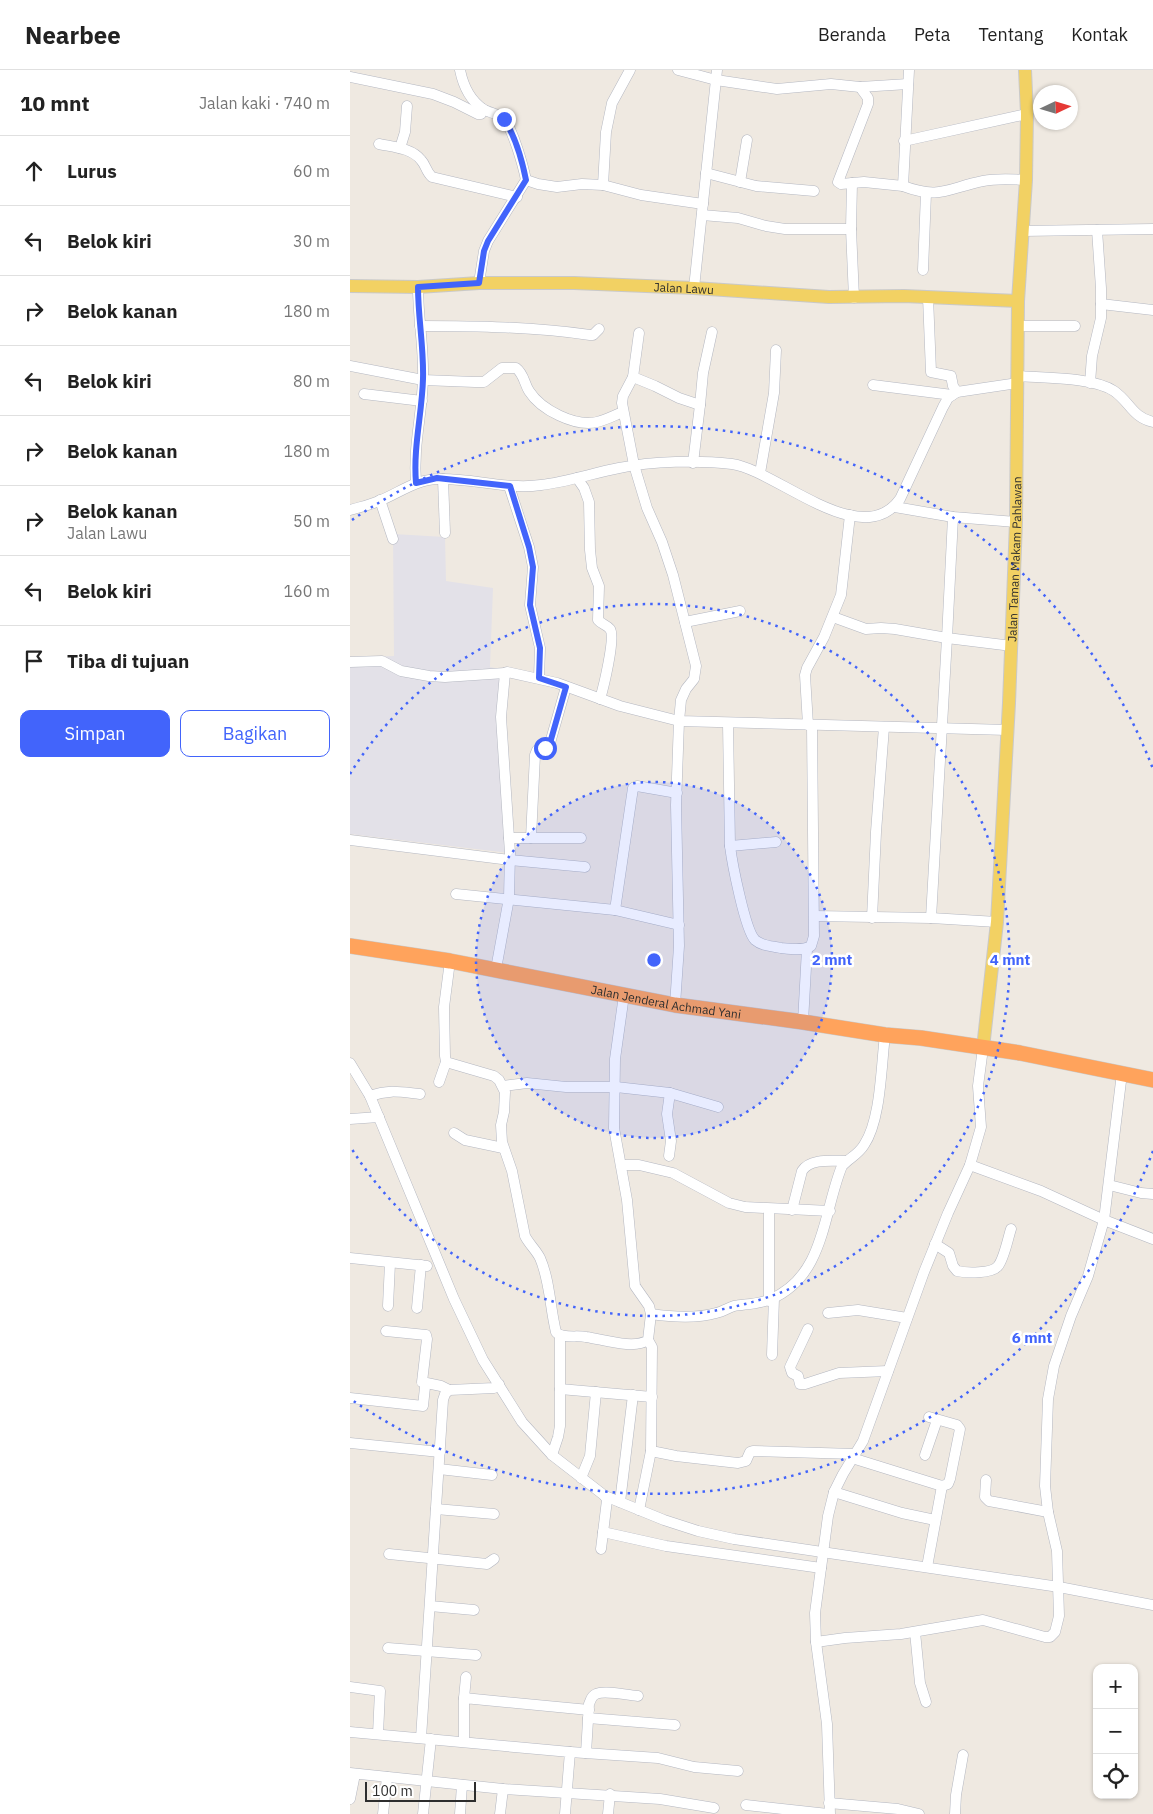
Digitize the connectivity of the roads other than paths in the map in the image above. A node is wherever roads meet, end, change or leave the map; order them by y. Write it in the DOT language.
graph roads {
  1 [pos="460,70"];
  2 [pos="630,70"];
  3 [pos="678,70"];
  4 [pos="909,70"];
  5 [pos="1025,70"];
  6 [pos="717,75"];
  7 [pos="350,77"];
  8 [pos="908,84"];
  9 [pos="860,87"];
  10 [pos="407,106"];
  11 [pos="483,109"];
  12 [pos="1027,114"];
  13 [pos="747,140"];
  14 [pos="904,141"];
  15 [pos="379,144"];
  16 [pos="400,148"];
  17 [pos="706,173"];
  18 [pos="526,180"];
  19 [pos="1026,180"];
  20 [pos="740,182"];
  21 [pos="852,183"];
  22 [pos="603,184"];
  23 [pos="903,186"];
  24 [pos="814,191"];
  25 [pos="926,193"];
  26 [pos="516,197"];
  27 [pos="703,204"];
  28 [pos="702,215"];
  29 [pos="851,229"];
  30 [pos="1098,230"];
  31 [pos="1153,230"];
  32 [pos="1022,231"];
  33 [pos="923,270"];
  34 [pos="479,283"];
  35 [pos="350,286"];
  36 [pos="418,287"];
  37 [pos="694,288"];
  38 [pos="928,297"];
  39 [pos="854,298"];
  40 [pos="1018,301"];
  41 [pos="1102,304"];
  42 [pos="1153,310"];
  43 [pos="420,326"];
  44 [pos="1019,326"];
  45 [pos="1075,326"];
  46 [pos="599,329"];
  47 [pos="712,332"];
  48 [pos="639,333"];
  49 [pos="776,350"];
  50 [pos="350,366"];
  51 [pos="632,377"];
  52 [pos="423,380"];
  53 [pos="1018,380"];
  54 [pos="1090,382"];
  55 [pos="873,385"];
  56 [pos="955,393"];
  57 [pos="364,394"];
  58 [pos="422,401"];
  59 [pos="700,405"];
  60 [pos="623,412"];
  61 [pos="1153,422"];
  62 [pos="692,463"];
  63 [pos="634,465"];
  64 [pos="760,473"];
  65 [pos="577,478"];
  66 [pos="443,479"];
  67 [pos="416,483"];
  68 [pos="510,486"];
  69 [pos="380,500"];
  70 [pos="895,507"];
  71 [pos="350,510"];
  72 [pos="850,516"];
  73 [pos="953,517"];
  74 [pos="1016,522"];
  75 [pos="445,533"];
  76 [pos="393,539"];
  77 [pos="740,611"];
  78 [pos="833,617"];
  79 [pos="685,622"];
  80 [pos="947,638"];
  81 [pos="1012,646"];
  82 [pos="350,662"];
  83 [pos="505,673"];
  84 [pos="539,678"];
  85 [pos="566,687"];
  86 [pos="600,699"];
  87 [pos="679,721"];
  88 [pos="728,723"];
  89 [pos="810,725"];
  90 [pos="884,727"];
  91 [pos="942,728"];
  92 [pos="1008,730"];
  93 [pos="677,793"];
  94 [pos="509,838"];
  95 [pos="531,838"];
  96 [pos="581,838"];
  97 [pos="350,840"];
  98 [pos="776,842"];
  99 [pos="730,846"];
  100 [pos="510,860"];
  101 [pos="586,867"];
  102 [pos="456,894"];
  103 [pos="509,898"];
  104 [pos="615,910"];
  105 [pos="815,916"];
  106 [pos="872,918"];
  107 [pos="931,918"];
  108 [pos="997,922"];
  109 [pos="679,925"];
  110 [pos="350,946"];
  111 [pos="807,949"];
  112 [pos="450,961"];
  113 [pos="496,969"];
  114 [pos="624,995"];
  115 [pos="675,1005"];
  116 [pos="803,1022"];
  117 [pos="884,1036"];
  118 [pos="983,1048"];
  119 [pos="446,1062"];
  120 [pos="350,1063"];
  121 [pos="1122,1074"];
  122 [pos="1153,1080"];
  123 [pos="439,1082"];
  124 [pos="503,1086"];
  125 [pos="616,1087"];
  126 [pos="670,1093"];
  127 [pos="420,1094"];
  128 [pos="370,1096"];
  129 [pos="718,1107"];
  130 [pos="379,1117"];
  131 [pos="350,1119"];
  132 [pos="454,1133"];
  133 [pos="503,1148"];
  134 [pos="669,1156"];
  135 [pos="846,1161"];
  136 [pos="622,1165"];
  137 [pos="970,1165"];
  138 [pos="1109,1185"];
  139 [pos="1153,1194"];
  140 [pos="769,1209"];
  141 [pos="792,1210"];
  142 [pos="830,1211"];
  143 [pos="1104,1220"];
  144 [pos="1011,1229"];
  145 [pos="1153,1239"];
  146 [pos="935,1244"];
  147 [pos="350,1258"];
  148 [pos="390,1263"];
  149 [pos="771,1299"];
  150 [pos="388,1306"];
  151 [pos="417,1308"];
  152 [pos="828,1313"];
  153 [pos="651,1314"];
  154 [pos="907,1318"];
  155 [pos="808,1329"];
  156 [pos="386,1331"];
  157 [pos="560,1336"];
  158 [pos="648,1340"];
  159 [pos="772,1355"];
  160 [pos="888,1371"];
  161 [pos="499,1384"];
  162 [pos="425,1387"];
  163 [pos="560,1389"];
  164 [pos="449,1390"];
  165 [pos="596,1392"];
  166 [pos="633,1395"];
  167 [pos="652,1397"];
  168 [pos="350,1398"];
  169 [pos="350,1443"];
  170 [pos="651,1451"];
  171 [pos="440,1452"];
  172 [pos="552,1455"];
  173 [pos="925,1455"];
  174 [pos="854,1456"];
  175 [pos="439,1469"];
  176 [pos="492,1475"];
  177 [pos="581,1478"];
  178 [pos="986,1480"];
  179 [pos="942,1486"];
  180 [pos="834,1492"];
  181 [pos="606,1496"];
  182 [pos="620,1502"];
  183 [pos="436,1509"];
  184 [pos="639,1510"];
  185 [pos="1048,1512"];
  186 [pos="494,1514"];
  187 [pos="935,1520"];
  188 [pos="603,1532"];
  189 [pos="601,1550"];
  190 [pos="823,1553"];
  191 [pos="389,1554"];
  192 [pos="432,1557"];
  193 [pos="494,1559"];
  194 [pos="927,1567"];
  195 [pos="821,1568"];
  196 [pos="1059,1587"];
  197 [pos="1153,1605"];
  198 [pos="430,1606"];
  199 [pos="474,1610"];
  200 [pos="915,1632"];
  201 [pos="816,1642"];
  202 [pos="388,1648"];
  203 [pos="428,1650"];
  204 [pos="476,1655"];
  205 [pos="466,1677"];
  206 [pos="350,1687"];
  207 [pos="638,1696"];
  208 [pos="464,1698"];
  209 [pos="926,1702"];
  210 [pos="588,1714"];
  211 [pos="675,1725"];
  212 [pos="350,1732"];
  213 [pos="378,1734"];
  214 [pos="426,1738"];
  215 [pos="464,1741"];
  216 [pos="570,1752"];
  217 [pos="586,1753"];
  218 [pos="963,1755"];
  219 [pos="738,1771"];
  220 [pos="353,1773"];
  221 [pos="387,1777"];
  222 [pos="427,1781"];
  223 [pos="462,1785"];
  224 [pos="503,1789"];
  225 [pos="567,1793"];
  226 [pos="610,1794"];
  227 [pos="350,1799"];
  228 [pos="746,1805"];
  229 [pos="714,1808"];
  230 [pos="699,1810"];
  231 [pos="829,1810"];
  232 [pos="383,1814"];
  233 [pos="423,1814"];
  234 [pos="460,1814"];
  235 [pos="500,1814"];
  236 [pos="565,1814"];
  237 [pos="608,1814"];
  238 [pos="918,1814"];
  239 [pos="955,1814"];
  1 -- 11 [label="street"];
  2 -- 22 [label="street"];
  3 -- 6 [label="street"];
  4 -- 8 [label="street"];
  5 -- 12 [label="main road, Jalan Taman Makam Pahlawan"];
  6 -- 9 [label="street"];
  6 -- 17 [label="street"];
  7 -- 11 [label="street"];
  8 -- 9 [label="street"];
  8 -- 14 [label="street"];
  9 -- 21 [label="street"];
  10 -- 16 [label="street"];
  11 -- 18 [label="street"];
  12 -- 14 [label="street"];
  12 -- 19 [label="main road, Jalan Taman Makam Pahlawan"];
  13 -- 20 [label="street"];
  14 -- 23 [label="street"];
  15 -- 16 [label="street"];
  16 -- 26 [label="street"];
  17 -- 20 [label="street"];
  17 -- 27 [label="street"];
  18 -- 22 [label="street"];
  18 -- 26 [label="street"];
  19 -- 25 [label="street"];
  19 -- 32 [label="main road, Jalan Taman Makam Pahlawan"];
  20 -- 24 [label="street"];
  21 -- 23 [label="street"];
  21 -- 29 [label="street"];
  22 -- 27 [label="street"];
  23 -- 25 [label="street"];
  25 -- 33 [label="street"];
  26 -- 34 [label="street"];
  27 -- 28 [label="street"];
  28 -- 29 [label="street"];
  28 -- 37 [label="street"];
  29 -- 39 [label="street"];
  30 -- 31 [label="street"];
  30 -- 32 [label="street"];
  30 -- 41 [label="street"];
  32 -- 40 [label="main road, Jalan Taman Makam Pahlawan"];
  34 -- 36 [label="main road, Jalan Lawu"];
  34 -- 37 [label="main road, Jalan Lawu"];
  35 -- 36 [label="main road, Jalan Lawu"];
  36 -- 43 [label="street"];
  37 -- 39 [label="main road, Jalan Lawu"];
  38 -- 39 [label="main road, Jalan Lawu"];
  38 -- 40 [label="main road, Jalan Lawu"];
  38 -- 56 [label="street"];
  40 -- 44 [label="main road, Jalan Taman Makam Pahlawan"];
  41 -- 42 [label="street"];
  41 -- 54 [label="street"];
  43 -- 46 [label="street"];
  43 -- 52 [label="street"];
  44 -- 45 [label="street"];
  44 -- 53 [label="main road, Jalan Taman Makam Pahlawan"];
  47 -- 59 [label="street"];
  48 -- 51 [label="street"];
  49 -- 64 [label="street"];
  50 -- 52 [label="street"];
  51 -- 59 [label="street"];
  51 -- 60 [label="street"];
  52 -- 58 [label="street"];
  52 -- 60 [label="street"];
  53 -- 54 [label="street"];
  53 -- 56 [label="street"];
  53 -- 74 [label="main road, Jalan Taman Makam Pahlawan"];
  54 -- 61 [label="street"];
  55 -- 56 [label="street"];
  56 -- 70 [label="street"];
  57 -- 58 [label="street"];
  58 -- 67 [label="street"];
  59 -- 62 [label="street"];
  60 -- 63 [label="street"];
  62 -- 63 [label="street"];
  62 -- 64 [label="street"];
  63 -- 65 [label="street"];
  63 -- 79 [label="street"];
  64 -- 72 [label="street"];
  65 -- 68 [label="street"];
  65 -- 86 [label="street"];
  66 -- 67 [label="street"];
  66 -- 68 [label="street"];
  66 -- 75 [label="street"];
  67 -- 69 [label="street"];
  68 -- 84 [label="street"];
  69 -- 71 [label="street"];
  69 -- 76 [label="street"];
  70 -- 72 [label="street"];
  70 -- 73 [label="street"];
  72 -- 78 [label="street"];
  73 -- 74 [label="street"];
  73 -- 80 [label="street"];
  74 -- 81 [label="main road, Jalan Taman Makam Pahlawan"];
  77 -- 79 [label="street"];
  78 -- 80 [label="street"];
  78 -- 89 [label="street"];
  79 -- 87 [label="street"];
  80 -- 81 [label="street"];
  80 -- 91 [label="street"];
  81 -- 92 [label="main road, Jalan Taman Makam Pahlawan"];
  82 -- 83 [label="street"];
  83 -- 84 [label="street"];
  83 -- 94 [label="street"];
  84 -- 85 [label="street"];
  85 -- 86 [label="street"];
  85 -- 95 [label="street"];
  86 -- 87 [label="street"];
  87 -- 88 [label="street"];
  87 -- 93 [label="street"];
  88 -- 89 [label="street"];
  88 -- 99 [label="street"];
  89 -- 90 [label="street"];
  89 -- 105 [label="street"];
  90 -- 91 [label="street"];
  90 -- 106 [label="street"];
  91 -- 92 [label="street"];
  91 -- 107 [label="street"];
  92 -- 108 [label="main road, Jalan Taman Makam Pahlawan"];
  93 -- 104 [label="street"];
  93 -- 109 [label="street"];
  94 -- 95 [label="street"];
  94 -- 100 [label="street"];
  95 -- 96 [label="street"];
  97 -- 100 [label="street"];
  98 -- 99 [label="street"];
  99 -- 111 [label="street"];
  100 -- 101 [label="street"];
  100 -- 103 [label="street"];
  102 -- 103 [label="street"];
  103 -- 104 [label="street"];
  103 -- 113 [label="street"];
  104 -- 109 [label="street"];
  105 -- 106 [label="street"];
  105 -- 111 [label="street"];
  106 -- 107 [label="street"];
  107 -- 108 [label="street"];
  108 -- 118 [label="main road, Jalan Taman Makam Pahlawan"];
  109 -- 115 [label="street"];
  110 -- 112 [label="highway, Jalan Jenderal Achmad Yani"];
  111 -- 116 [label="street"];
  112 -- 113 [label="highway, Jalan Jenderal Achmad Yani"];
  112 -- 119 [label="street"];
  113 -- 114 [label="highway, Jalan Jenderal Achmad Yani"];
  114 -- 115 [label="highway, Jalan Jenderal Achmad Yani"];
  114 -- 125 [label="street"];
  115 -- 116 [label="highway, Jalan Jenderal Achmad Yani"];
  116 -- 117 [label="highway, Jalan Jenderal Achmad Yani"];
  117 -- 118 [label="highway, Jalan Jenderal Achmad Yani"];
  117 -- 135 [label="street"];
  118 -- 121 [label="highway, Jalan Jenderal Achmad Yani"];
  118 -- 137 [label="street"];
  119 -- 123 [label="street"];
  119 -- 124 [label="street"];
  120 -- 128 [label="street"];
  121 -- 122 [label="highway, Jalan Jenderal Achmad Yani"];
  121 -- 138 [label="street"];
  124 -- 125 [label="street"];
  124 -- 133 [label="street"];
  125 -- 126 [label="street"];
  125 -- 136 [label="street"];
  126 -- 129 [label="street"];
  126 -- 134 [label="street"];
  127 -- 128 [label="street"];
  128 -- 130 [label="street"];
  130 -- 131 [label="street"];
  130 -- 161 [label="street"];
  132 -- 133 [label="street"];
  133 -- 157 [label="street"];
  135 -- 141 [label="street"];
  135 -- 142 [label="street"];
  136 -- 140 [label="street"];
  136 -- 153 [label="street"];
  137 -- 143 [label="street"];
  137 -- 146 [label="street"];
  138 -- 139 [label="street"];
  138 -- 143 [label="street"];
  140 -- 141 [label="street"];
  140 -- 149 [label="street"];
  141 -- 142 [label="street"];
  142 -- 149 [label="street"];
  143 -- 145 [label="street"];
  143 -- 185 [label="street"];
  144 -- 146 [label="street"];
  146 -- 154 [label="street"];
  147 -- 148 [label="street"];
  148 -- 150 [label="street"];
  148 -- 151 [label="street"];
  149 -- 153 [label="street"];
  149 -- 159 [label="street"];
  152 -- 154 [label="street"];
  153 -- 158 [label="street"];
  154 -- 160 [label="street"];
  155 -- 160 [label="street"];
  156 -- 164 [label="street"];
  157 -- 158 [label="street"];
  157 -- 163 [label="street"];
  158 -- 167 [label="street"];
  160 -- 174 [label="street"];
  161 -- 164 [label="street"];
  161 -- 172 [label="street"];
  162 -- 168 [label="street"];
  163 -- 165 [label="street"];
  163 -- 172 [label="street"];
  164 -- 171 [label="street"];
  165 -- 166 [label="street"];
  165 -- 177 [label="street"];
  166 -- 167 [label="street"];
  166 -- 182 [label="street"];
  167 -- 170 [label="street"];
  169 -- 171 [label="street"];
  170 -- 174 [label="street"];
  170 -- 184 [label="street"];
  171 -- 175 [label="street"];
  172 -- 177 [label="street"];
  173 -- 179 [label="street"];
  174 -- 179 [label="street"];
  174 -- 180 [label="street"];
  175 -- 176 [label="street"];
  175 -- 183 [label="street"];
  177 -- 181 [label="street"];
  178 -- 185 [label="street"];
  179 -- 187 [label="street"];
  180 -- 187 [label="street"];
  180 -- 190 [label="street"];
  181 -- 182 [label="street"];
  181 -- 188 [label="street"];
  182 -- 184 [label="street"];
  183 -- 186 [label="street"];
  183 -- 192 [label="street"];
  184 -- 190 [label="street"];
  185 -- 196 [label="street"];
  187 -- 194 [label="street"];
  188 -- 189 [label="street"];
  188 -- 195 [label="street"];
  190 -- 194 [label="street"];
  190 -- 195 [label="street"];
  191 -- 192 [label="street"];
  192 -- 193 [label="street"];
  192 -- 198 [label="street"];
  194 -- 196 [label="street"];
  195 -- 201 [label="street"];
  196 -- 197 [label="street"];
  196 -- 200 [label="street"];
  198 -- 199 [label="street"];
  198 -- 203 [label="street"];
  200 -- 201 [label="street"];
  200 -- 209 [label="street"];
  201 -- 231 [label="street"];
  202 -- 203 [label="street"];
  203 -- 204 [label="street"];
  203 -- 214 [label="street"];
  205 -- 208 [label="street"];
  206 -- 213 [label="street"];
  207 -- 210 [label="street"];
  208 -- 210 [label="street"];
  208 -- 215 [label="street"];
  210 -- 211 [label="street"];
  210 -- 217 [label="street"];
  212 -- 213 [label="street"];
  213 -- 214 [label="street"];
  214 -- 215 [label="street"];
  214 -- 222 [label="street"];
  215 -- 216 [label="street"];
  216 -- 217 [label="street"];
  216 -- 225 [label="street"];
  217 -- 219 [label="street"];
  218 -- 239 [label="street"];
  220 -- 221 [label="street"];
  220 -- 227 [label="street"];
  221 -- 222 [label="street"];
  221 -- 232 [label="street"];
  222 -- 223 [label="street"];
  222 -- 233 [label="street"];
  223 -- 224 [label="street"];
  223 -- 234 [label="street"];
  224 -- 225 [label="street"];
  224 -- 235 [label="street"];
  225 -- 226 [label="street"];
  225 -- 236 [label="street"];
  226 -- 230 [label="street"];
  226 -- 237 [label="street"];
  228 -- 231 [label="street"];
  229 -- 230 [label="street"];
  231 -- 238 [label="street"];
}
